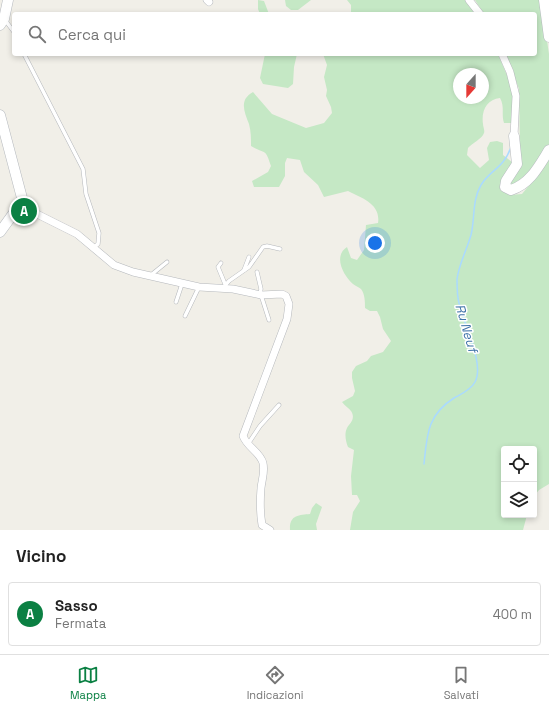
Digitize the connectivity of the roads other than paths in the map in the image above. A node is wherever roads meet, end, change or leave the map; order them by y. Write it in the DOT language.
graph roads {
  1 [pos="8,0"];
  2 [pos="469,0"];
  3 [pos="544,0"];
  4 [pos="478,12"];
  5 [pos="2,22"];
  6 [pos="12,30"];
  7 [pos="549,37"];
  8 [pos="25,56"];
  9 [pos="503,56"];
  10 [pos="0,115"];
  11 [pos="514,136"];
  12 [pos="549,150"];
  13 [pos="21,203"];
  14 [pos="0,232"];
  15 [pos="94,247"];
  16 [pos="280,249"];
  17 [pos="249,257"];
  18 [pos="167,262"];
  19 [pos="221,263"];
  20 [pos="244,271"];
  21 [pos="257,272"];
  22 [pos="148,276"];
  23 [pos="182,284"];
  24 [pos="224,286"];
  25 [pos="199,287"];
  26 [pos="260,295"];
  27 [pos="176,302"];
  28 [pos="185,316"];
  29 [pos="269,320"];
  30 [pos="279,405"];
  31 [pos="248,445"];
  32 [pos="270,530"];
  1 -- 5 [label="street"];
  2 -- 4 [label="street"];
  3 -- 7 [label="street"];
  5 -- 6 [label="lane"];
  8 -- 15 [label="lane"];
  9 -- 11 [label="street"];
  10 -- 13 [label="street"];
  11 -- 12 [label="street"];
  13 -- 14 [label="street"];
  13 -- 15 [label="street"];
  15 -- 22 [label="street"];
  16 -- 20 [label="lane"];
  17 -- 20 [label="lane"];
  18 -- 22 [label="lane"];
  19 -- 24 [label="lane"];
  20 -- 24 [label="lane"];
  21 -- 26 [label="lane"];
  22 -- 23 [label="street"];
  23 -- 25 [label="street"];
  23 -- 27 [label="lane"];
  24 -- 25 [label="street"];
  24 -- 26 [label="street"];
  25 -- 28 [label="lane"];
  26 -- 29 [label="lane"];
  26 -- 31 [label="street"];
  30 -- 31 [label="lane"];
  31 -- 32 [label="street"];
}
